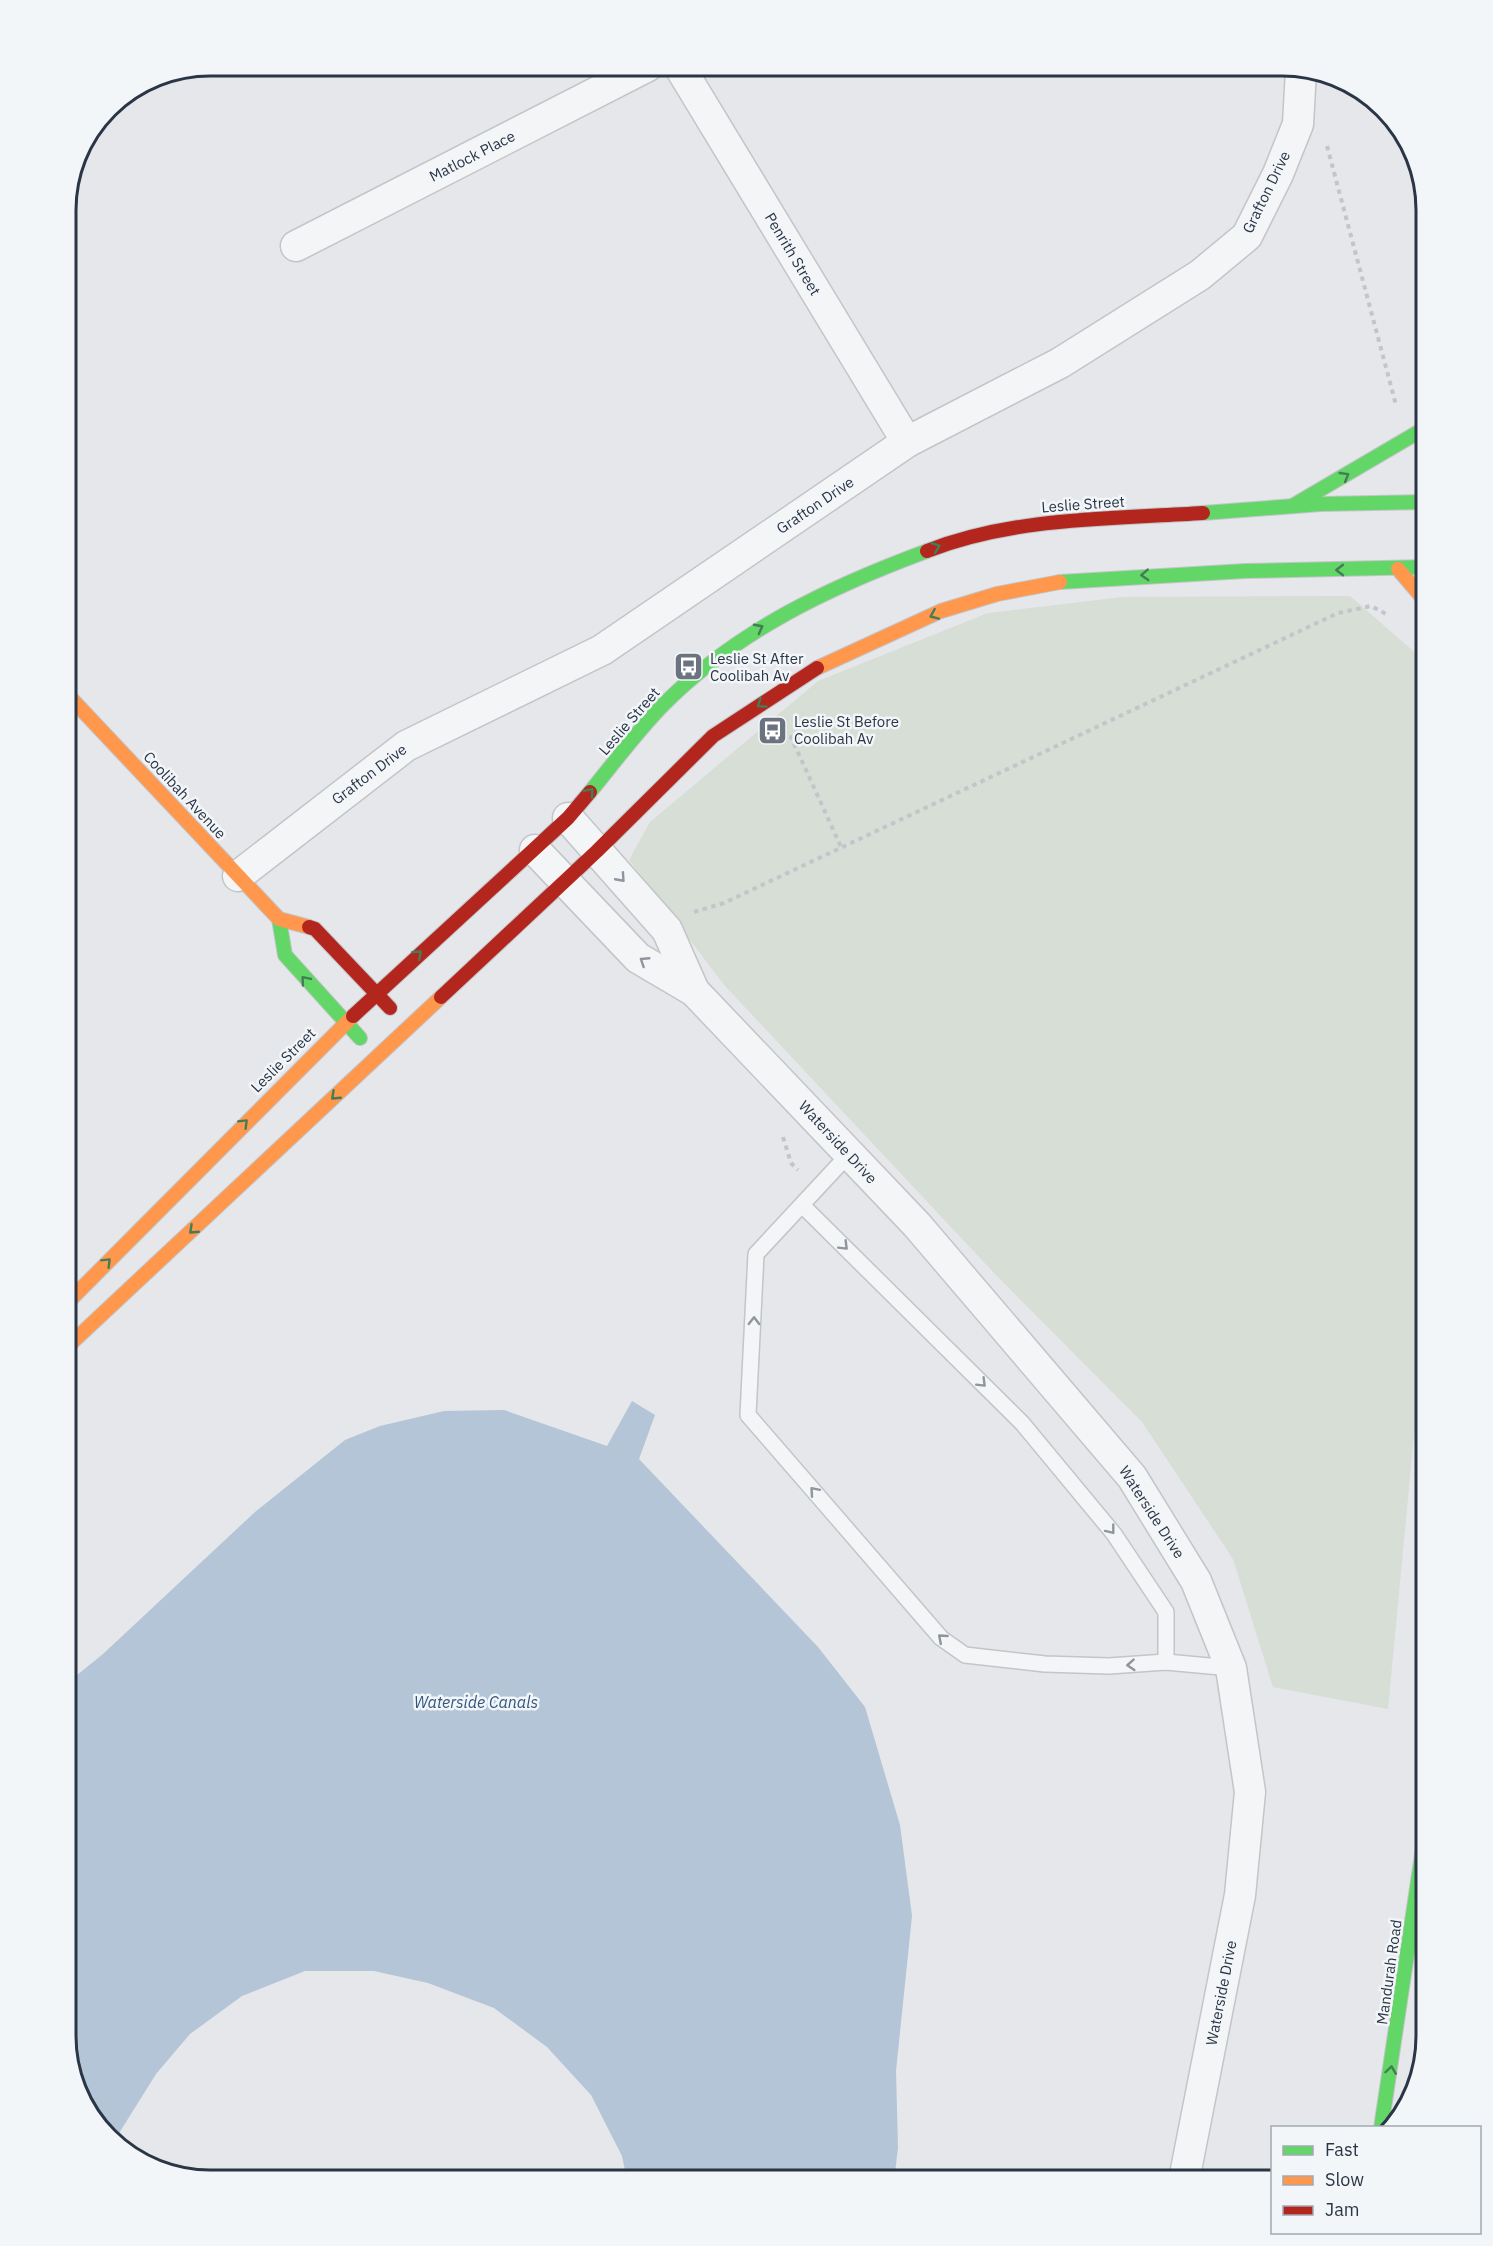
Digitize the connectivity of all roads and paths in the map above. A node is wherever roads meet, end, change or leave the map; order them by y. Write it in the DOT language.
graph roads {
  1 [pos="626,77"];
  2 [pos="686,77"];
  3 [pos="1301,78"];
  4 [pos="1324,134"];
  5 [pos="296,246"];
  6 [pos="1416,422"];
  7 [pos="1416,432"];
  8 [pos="907,442"];
  9 [pos="1416,502"];
  10 [pos="1294,505"];
  11 [pos="1416,568"];
  12 [pos="1398,569"];
  13 [pos="1416,590"];
  14 [pos="1392,617"];
  15 [pos="77,704"];
  16 [pos="773,730"];
  17 [pos="568,818"];
  18 [pos="841,847"];
  19 [pos="535,850"];
  20 [pos="597,851"];
  21 [pos="238,876"];
  22 [pos="564,882"];
  23 [pos="685,915"];
  24 [pos="279,920"];
  25 [pos="694,991"];
  26 [pos="375,993"];
  27 [pos="345,1022"];
  28 [pos="408,1027"];
  29 [pos="377,1055"];
  30 [pos="783,1135"];
  31 [pos="849,1154"];
  32 [pos="819,1187"];
  33 [pos="802,1205"];
  34 [pos="76,1293"];
  35 [pos="76,1338"];
  36 [pos="1166,1662"];
  37 [pos="1231,1668"];
  38 [pos="1416,1894"];
  39 [pos="1381,2125"];
  40 [pos="1186,2170"];
  1 -- 5 [label="street, Matlock Place"];
  2 -- 8 [label="street, Penrith Street"];
  3 -- 8 [label="street, Grafton Drive"];
  4 -- 6 [label="path"];
  10 -- 7 [label="main road, one-way"];
  8 -- 21 [label="street, Grafton Drive"];
  9 -- 10 [label="main road, Leslie Street"];
  17 -- 10 [label="main road, Leslie Street, one-way"];
  11 -- 12 [label="main road"];
  12 -- 13 [label="main road"];
  12 -- 20 [label="main road, one-way"];
  14 -- 18 [label="path"];
  15 -- 21 [label="main road, Coolibah Avenue"];
  16 -- 18 [label="path"];
  17 -- 19 [label="main road, Leslie Street"];
  17 -- 20 [label="street, Waterside Drive"];
  18 -- 23 [label="path"];
  19 -- 22 [label="street, Waterside Drive"];
  26 -- 19 [label="main road, Leslie Street, one-way"];
  20 -- 22 [label="main road"];
  20 -- 25 [label="street, Waterside Drive, one-way"];
  21 -- 24 [label="main road, Coolibah Avenue"];
  25 -- 22 [label="street, Waterside Drive, one-way"];
  22 -- 28 [label="main road"];
  24 -- 26 [label="main road"];
  27 -- 24 [label="main road, one-way"];
  25 -- 31 [label="street, Waterside Drive"];
  26 -- 27 [label="main road, Leslie Street"];
  26 -- 28 [label="main road"];
  27 -- 29 [label="main road"];
  34 -- 27 [label="main road, Leslie Street, one-way"];
  28 -- 29 [label="main road"];
  29 -- 35 [label="main road, one-way"];
  30 -- 32 [label="path"];
  31 -- 32 [label="lane"];
  31 -- 37 [label="street, Waterside Drive"];
  32 -- 33 [label="lane"];
  33 -- 36 [label="lane, one-way"];
  36 -- 33 [label="lane, one-way"];
  36 -- 37 [label="lane"];
  37 -- 40 [label="street, Waterside Drive"];
  39 -- 38 [label="main road, Mandurah Road, one-way"];
}
